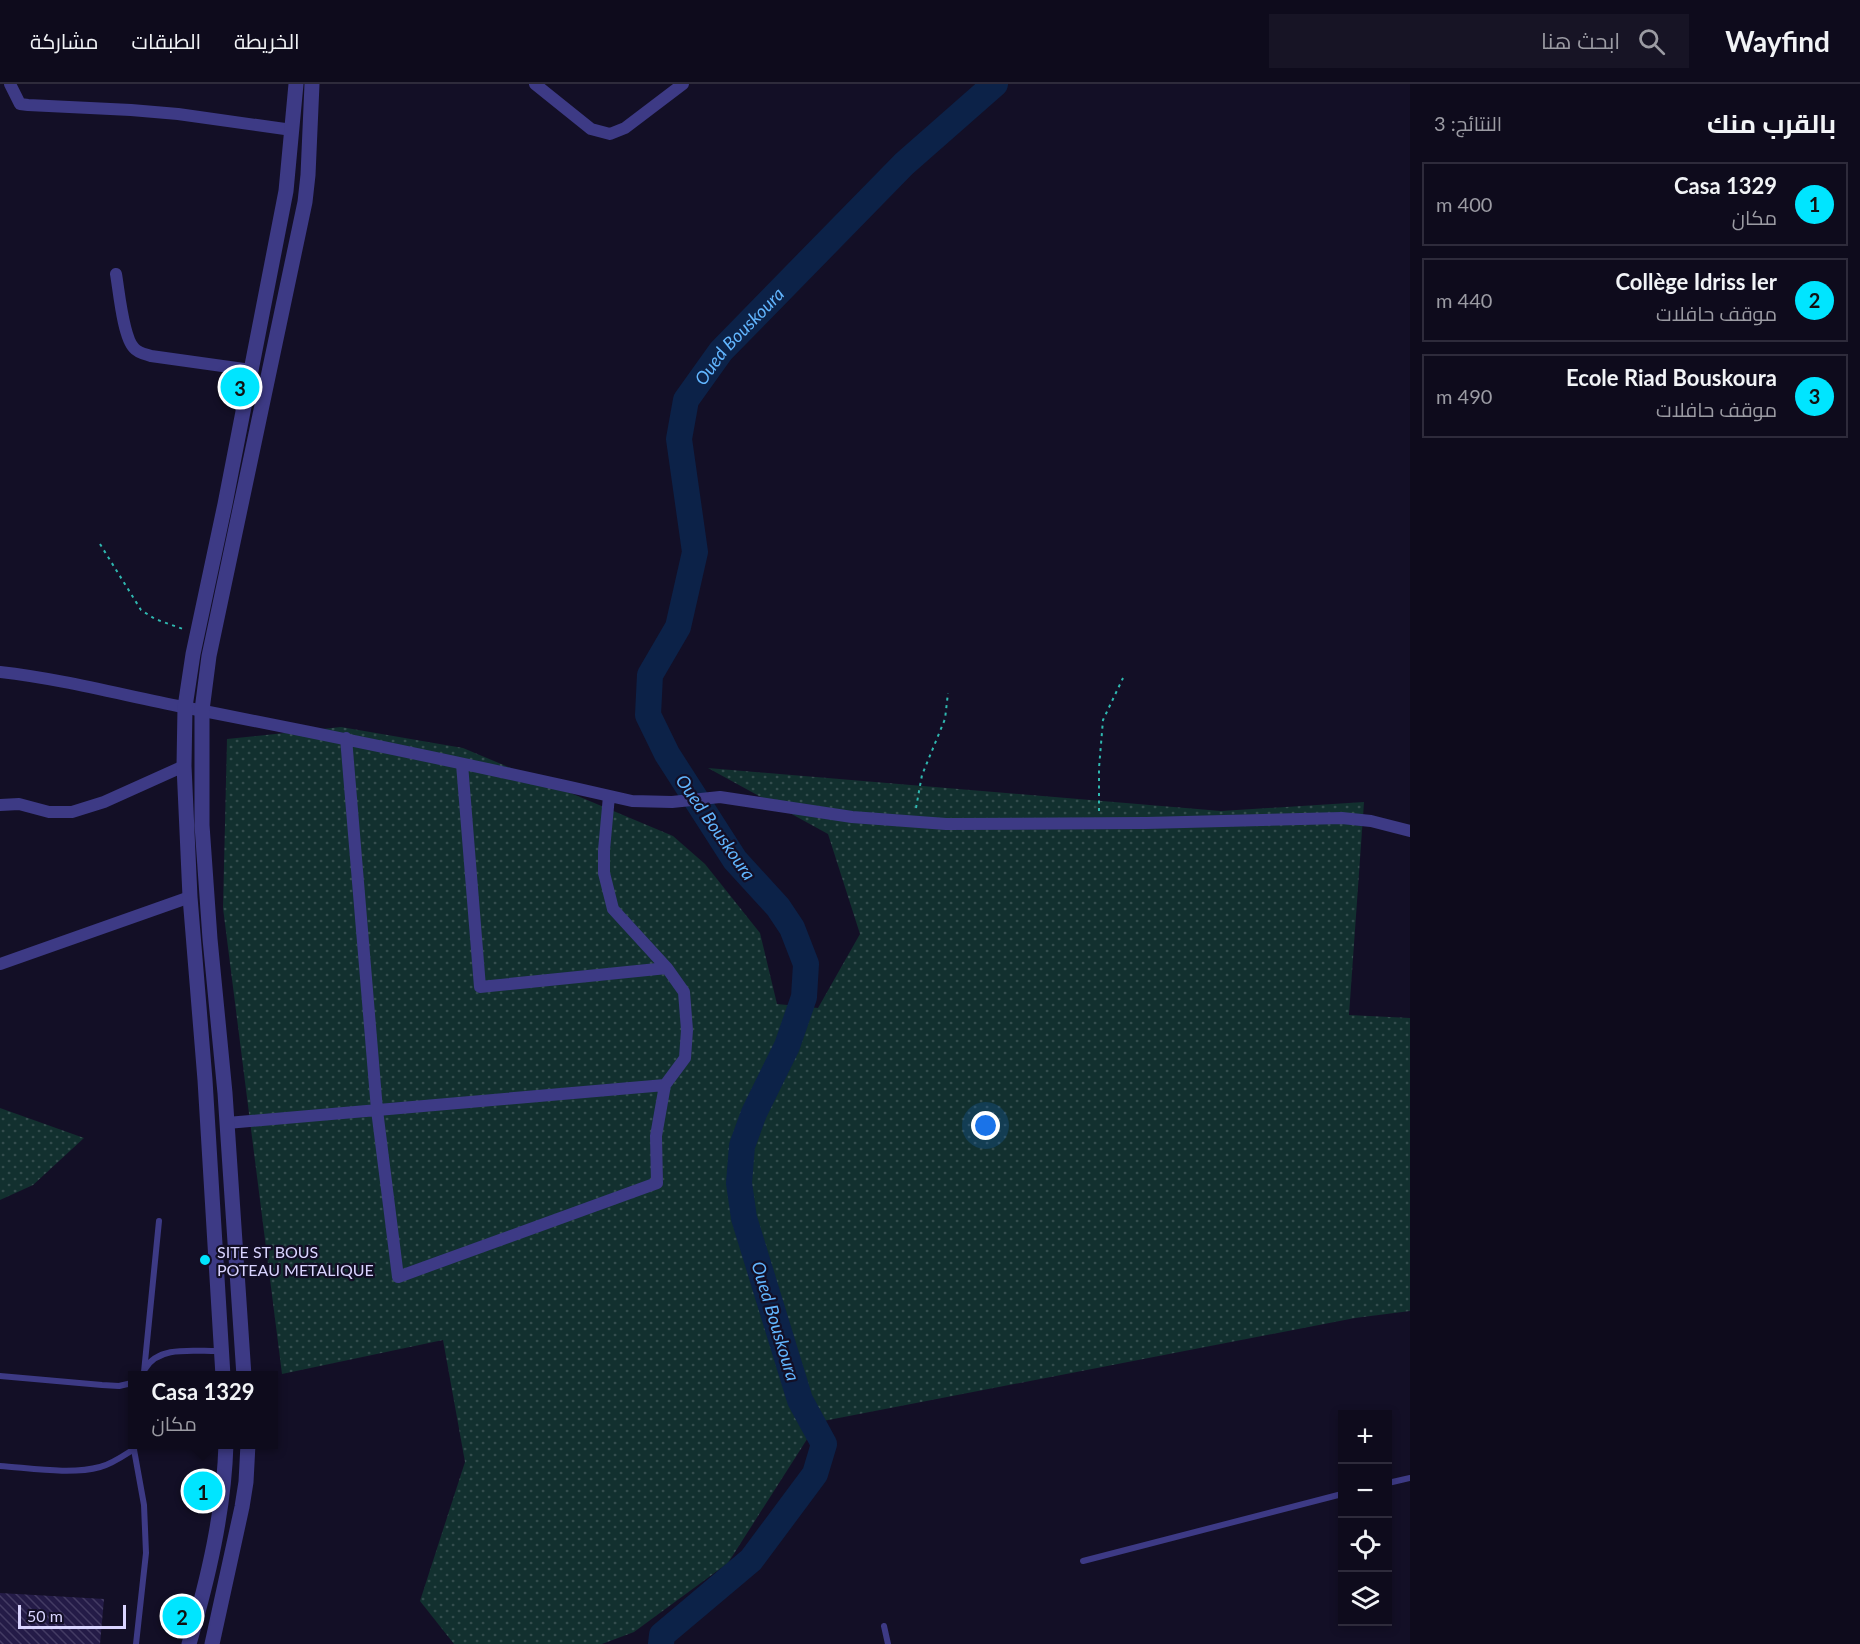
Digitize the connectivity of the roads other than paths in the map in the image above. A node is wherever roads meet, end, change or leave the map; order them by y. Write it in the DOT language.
graph roads {
  1 [pos="10,84"];
  2 [pos="296,84"];
  3 [pos="312,84"];
  4 [pos="535,84"];
  5 [pos="683,84"];
  6 [pos="292,130"];
  7 [pos="116,274"];
  8 [pos="251,370"];
  9 [pos="0,672"];
  10 [pos="185,707"];
  11 [pos="202,710"];
  12 [pos="346,738"];
  13 [pos="462,764"];
  14 [pos="184,766"];
  15 [pos="609,796"];
  16 [pos="0,805"];
  17 [pos="1410,831"];
  18 [pos="190,897"];
  19 [pos="0,963"];
  20 [pos="667,968"];
  21 [pos="665,1085"];
  22 [pos="377,1110"];
  23 [pos="227,1123"];
  24 [pos="159,1221"];
  25 [pos="222,1351"];
  26 [pos="142,1371"];
  27 [pos="144,1371"];
  28 [pos="223,1371"];
  29 [pos="244,1371"];
  30 [pos="0,1376"];
  31 [pos="128,1384"];
  32 [pos="131,1449"];
  33 [pos="134,1449"];
  34 [pos="226,1449"];
  35 [pos="249,1449"];
  36 [pos="0,1466"];
  37 [pos="1410,1478"];
  38 [pos="1392,1482"];
  39 [pos="1338,1495"];
  40 [pos="1083,1561"];
  41 [pos="884,1626"];
  42 [pos="136,1644"];
  43 [pos="189,1644"];
  44 [pos="212,1644"];
  45 [pos="888,1644"];
  1 -- 6 [label="street"];
  2 -- 6 [label="street"];
  3 -- 11 [label="street"];
  4 -- 5 [label="street"];
  6 -- 8 [label="street"];
  7 -- 8 [label="street"];
  8 -- 10 [label="street"];
  9 -- 10 [label="street"];
  10 -- 11 [label="street"];
  10 -- 14 [label="street"];
  11 -- 12 [label="street"];
  11 -- 23 [label="street"];
  12 -- 13 [label="street"];
  12 -- 22 [label="street"];
  13 -- 15 [label="street"];
  13 -- 20 [label="street"];
  14 -- 16 [label="street"];
  14 -- 18 [label="street"];
  15 -- 17 [label="street"];
  15 -- 20 [label="street"];
  18 -- 19 [label="street"];
  18 -- 25 [label="street"];
  20 -- 21 [label="street"];
  21 -- 22 [label="street"];
  21 -- 22 [label="street"];
  22 -- 23 [label="street"];
  23 -- 29 [label="street"];
  24 -- 26 [label="lane"];
  25 -- 27 [label="lane"];
  25 -- 28 [label="street"];
  30 -- 31 [label="lane"];
  32 -- 36 [label="lane"];
  33 -- 42 [label="lane"];
  34 -- 43 [label="street"];
  35 -- 44 [label="street"];
  37 -- 38 [label="lane"];
  39 -- 40 [label="lane"];
  41 -- 45 [label="lane"];
}
